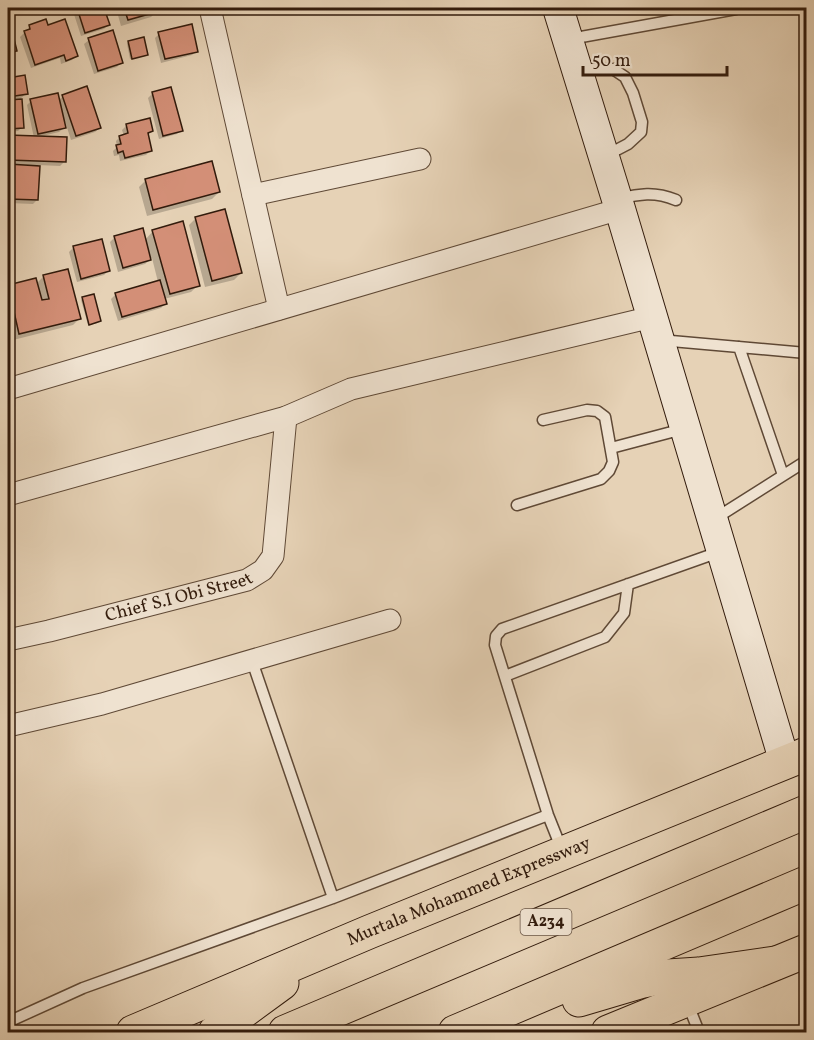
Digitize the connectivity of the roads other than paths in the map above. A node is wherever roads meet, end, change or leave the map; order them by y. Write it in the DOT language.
graph roads {
  1 [pos="210,8"];
  2 [pos="558,8"];
  3 [pos="736,9"];
  4 [pos="567,39"];
  5 [pos="576,69"];
  6 [pos="604,157"];
  7 [pos="420,159"];
  8 [pos="253,195"];
  9 [pos="676,200"];
  10 [pos="619,204"];
  11 [pos="279,309"];
  12 [pos="656,329"];
  13 [pos="739,347"];
  14 [pos="807,353"];
  15 [pos="8,389"];
  16 [pos="286,417"];
  17 [pos="543,420"];
  18 [pos="686,429"];
  19 [pos="611,448"];
  20 [pos="806,462"];
  21 [pos="783,475"];
  22 [pos="8,495"];
  23 [pos="517,505"];
  24 [pos="713,519"];
  25 [pos="722,551"];
  26 [pos="628,584"];
  27 [pos="390,620"];
  28 [pos="8,640"];
  29 [pos="252,661"];
  30 [pos="505,676"];
  31 [pos="8,726"];
  32 [pos="796,758"];
  33 [pos="807,812"];
  34 [pos="548,814"];
  35 [pos="563,853"];
  36 [pos="807,883"];
  37 [pos="333,898"];
  38 [pos="369,932"];
  39 [pos="807,951"];
  40 [pos="775,963"];
  41 [pos="686,1000"];
  42 [pos="8,1022"];
  43 [pos="133,1032"];
  44 [pos="214,1032"];
  45 [pos="285,1032"];
  46 [pos="455,1032"];
  47 [pos="478,1032"];
  48 [pos="612,1032"];
  49 [pos="699,1032"];
  1 -- 8 [label="street"];
  2 -- 4 [label="main road"];
  3 -- 4 [label="lane"];
  4 -- 5 [label="main road"];
  5 -- 6 [label="main road"];
  5 -- 6 [label="lane"];
  6 -- 10 [label="main road"];
  7 -- 8 [label="street"];
  8 -- 11 [label="street"];
  9 -- 10 [label="lane"];
  10 -- 11 [label="street"];
  10 -- 12 [label="main road"];
  11 -- 15 [label="street"];
  12 -- 13 [label="lane"];
  12 -- 16 [label="street"];
  12 -- 18 [label="main road"];
  13 -- 14 [label="lane"];
  13 -- 21 [label="lane"];
  16 -- 22 [label="street"];
  16 -- 28 [label="street, Chief S.I Obi Street"];
  17 -- 19 [label="lane"];
  18 -- 19 [label="lane"];
  18 -- 24 [label="main road"];
  19 -- 23 [label="lane"];
  20 -- 21 [label="lane"];
  21 -- 24 [label="lane"];
  24 -- 25 [label="main road"];
  25 -- 26 [label="lane"];
  25 -- 32 [label="main road"];
  26 -- 30 [label="lane"];
  26 -- 30 [label="lane"];
  27 -- 29 [label="street"];
  29 -- 31 [label="street"];
  29 -- 37 [label="lane"];
  30 -- 34 [label="lane"];
  32 -- 35 [label="highway, Murtala Mohammed Expressway"];
  33 -- 45 [label="highway, A234"];
  34 -- 35 [label="lane"];
  34 -- 37 [label="lane"];
  35 -- 38 [label="highway, Murtala Mohammed Expressway"];
  36 -- 46 [label="highway"];
  37 -- 42 [label="lane"];
  38 -- 43 [label="highway, Murtala Mohammed Expressway"];
  38 -- 44 [label="highway"];
  39 -- 40 [label="highway"];
  40 -- 41 [label="highway"];
  40 -- 47 [label="highway"];
  41 -- 48 [label="highway"];
  41 -- 49 [label="lane"];
}
